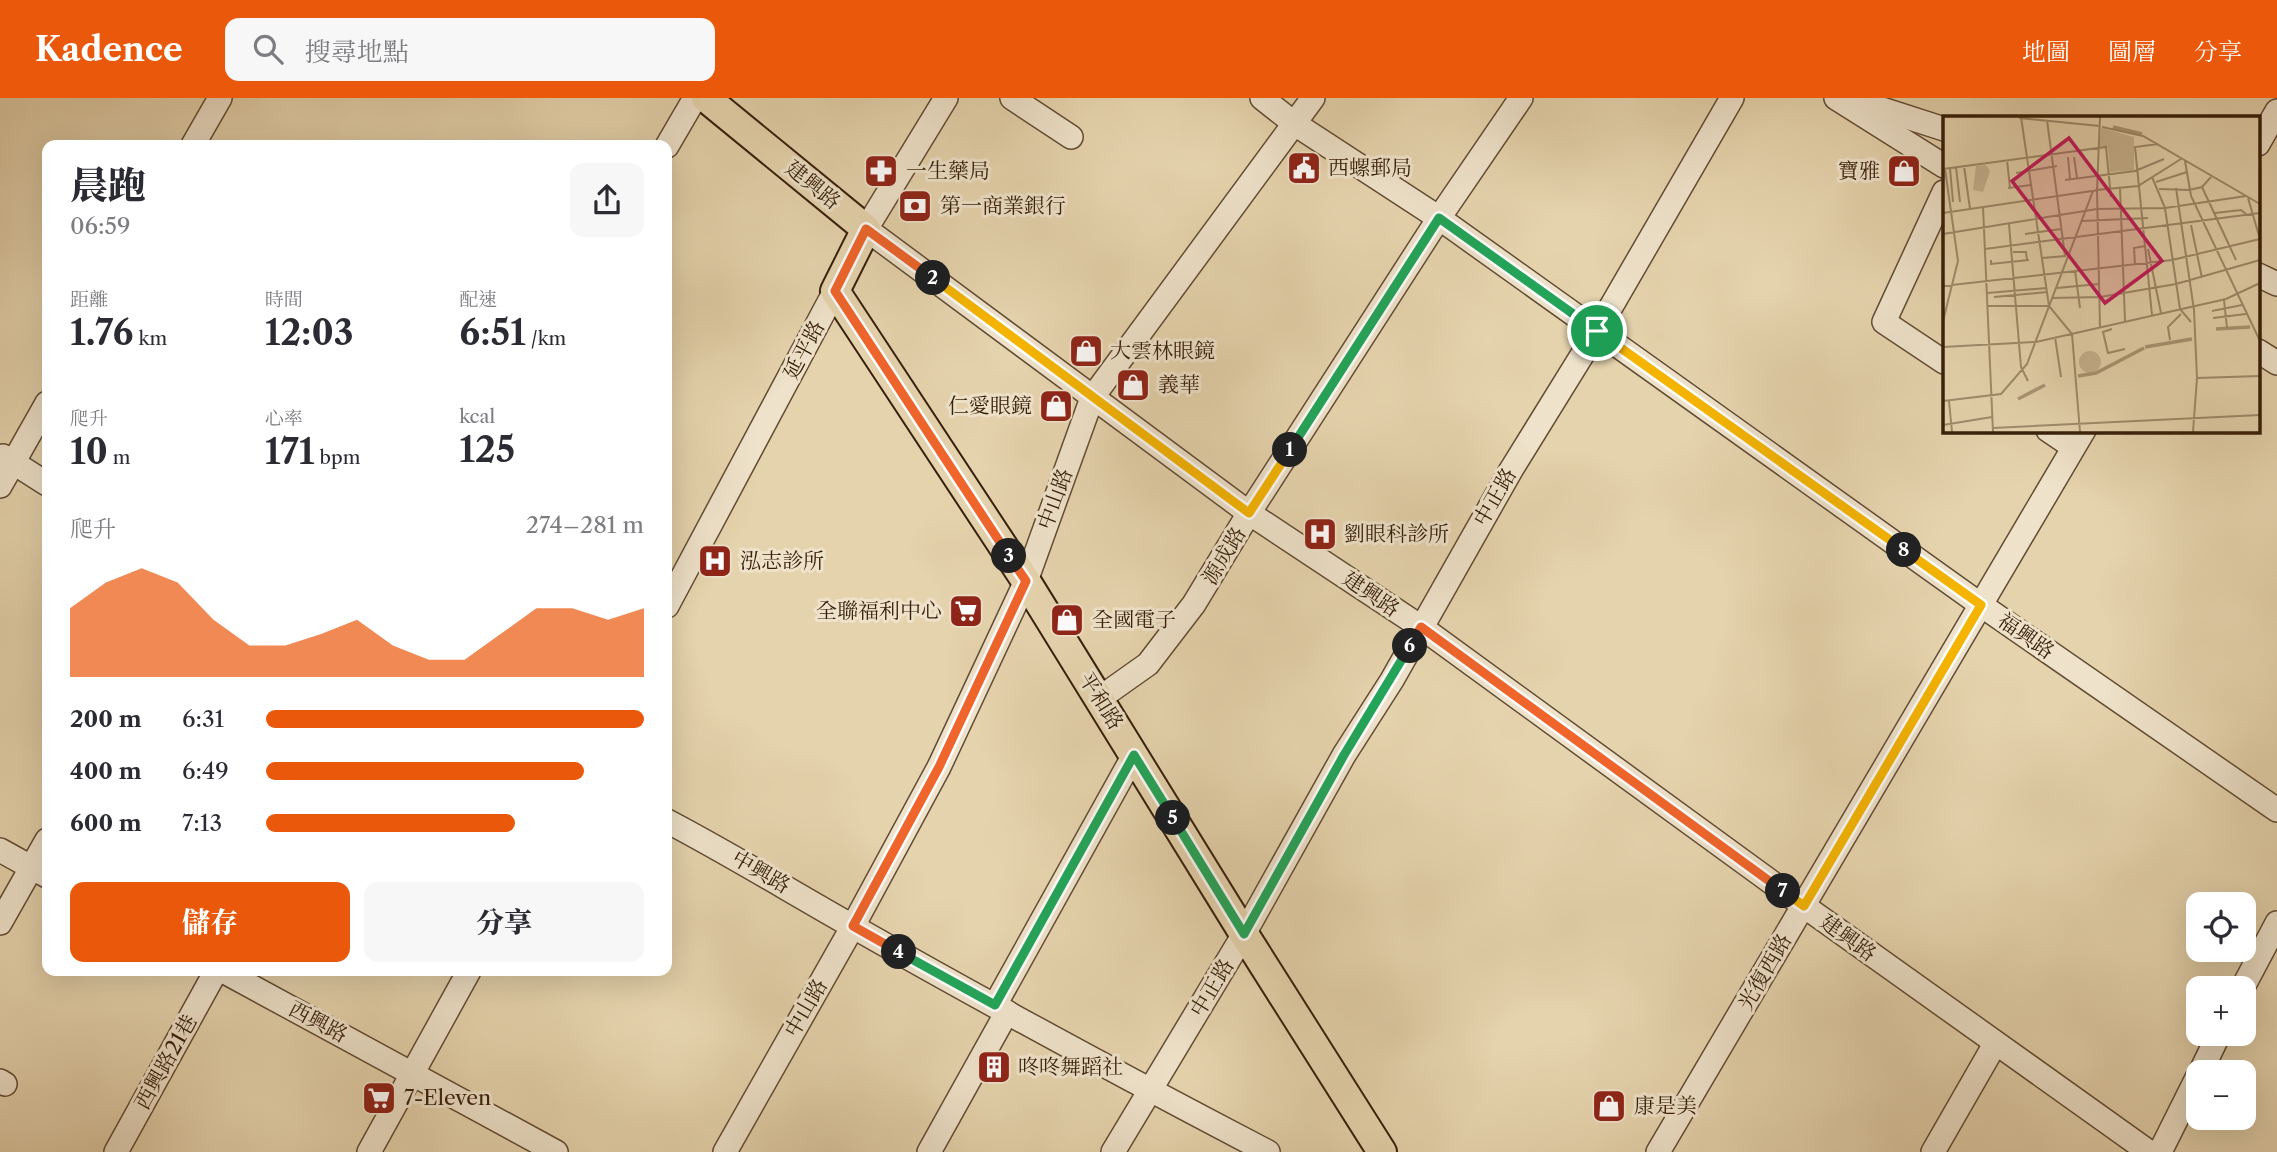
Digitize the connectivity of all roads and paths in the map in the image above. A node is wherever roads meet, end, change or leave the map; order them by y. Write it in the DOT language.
graph roads {
  1 [pos="220,98"];
  2 [pos="695,98"];
  3 [pos="706,98"];
  4 [pos="946,98"];
  5 [pos="1012,98"];
  6 [pos="1262,98"];
  7 [pos="1313,98"];
  8 [pos="1521,98"];
  9 [pos="1732,98"];
  10 [pos="1836,98"];
  11 [pos="1846,98"];
  12 [pos="2277,111"];
  13 [pos="1295,124"];
  14 [pos="1943,129"];
  15 [pos="1071,138"];
  16 [pos="196,140"];
  17 [pos="670,140"];
  18 [pos="2260,141"];
  19 [pos="1943,165"];
  20 [pos="1943,194"];
  21 [pos="1439,218"];
  22 [pos="866,229"];
  23 [pos="2260,276"];
  24 [pos="2277,284"];
  25 [pos="835,291"];
  26 [pos="1597,331"];
  27 [pos="2260,352"];
  28 [pos="1943,361"];
  29 [pos="2277,363"];
  30 [pos="1092,398"];
  31 [pos="42,410"];
  32 [pos="2055,432"];
  33 [pos="2079,439"];
  34 [pos="7,458"];
  35 [pos="42,481"];
  36 [pos="0,486"];
  37 [pos="1249,513"];
  38 [pos="1026,581"];
  39 [pos="672,597"];
  40 [pos="1981,605"];
  41 [pos="1421,627"];
  42 [pos="1100,698"];
  43 [pos="1134,755"];
  44 [pos="2277,810"];
  45 [pos="672,824"];
  46 [pos="0,850"];
  47 [pos="40,872"];
  48 [pos="1804,906"];
  49 [pos="0,923"];
  50 [pos="2277,923"];
  51 [pos="853,926"];
  52 [pos="1244,934"];
  53 [pos="213,976"];
  54 [pos="232,976"];
  55 [pos="466,976"];
  56 [pos="2249,976"];
  57 [pos="1001,1008"];
  58 [pos="1995,1044"];
  59 [pos="412,1074"];
  60 [pos="1151,1091"];
  61 [pos="2186,1100"];
  62 [pos="116,1152"];
  63 [pos="369,1152"];
  64 [pos="556,1152"];
  65 [pos="724,1152"];
  66 [pos="929,1152"];
  67 [pos="1113,1152"];
  68 [pos="1268,1152"];
  69 [pos="1382,1152"];
  70 [pos="1658,1152"];
  71 [pos="1933,1152"];
  72 [pos="2148,1152"];
  73 [pos="2160,1152"];
  1 -- 16 [label="street"];
  2 -- 17 [label="street"];
  3 -- 22 [label="main road, 建興路"];
  4 -- 22 [label="street, 延平路"];
  5 -- 15 [label="street"];
  6 -- 13 [label="street, 福興路"];
  7 -- 13 [label="street, 中山路"];
  8 -- 21 [label="street, 源成路"];
  9 -- 26 [label="street, 中正路"];
  10 -- 19 [label="street"];
  11 -- 14 [label="street"];
  12 -- 18 [label="street"];
  13 -- 21 [label="street, 福興路"];
  13 -- 30 [label="street, 中山路"];
  20 -- 28 [label="street"];
  21 -- 26 [label="street, 福興路"];
  21 -- 37 [label="street, 源成路"];
  22 -- 25 [label="main road, 延平路"];
  22 -- 30 [label="street, 建興路"];
  23 -- 24 [label="street"];
  25 -- 38 [label="main road, 平和路"];
  25 -- 39 [label="street, 延平路"];
  26 -- 40 [label="street, 福興路"];
  26 -- 41 [label="street, 中正路"];
  27 -- 29 [label="street"];
  30 -- 37 [label="street, 建興路"];
  30 -- 38 [label="street, 中山路"];
  31 -- 34 [label="street"];
  32 -- 33 [label="street"];
  33 -- 40 [label="street, 光復西路"];
  34 -- 35 [label="street"];
  34 -- 36 [label="street"];
  37 -- 41 [label="street, 建興路"];
  37 -- 42 [label="street, 源成路"];
  38 -- 42 [label="main road, 平和路"];
  38 -- 51 [label="street, 中山路"];
  40 -- 44 [label="street, 福興路"];
  40 -- 48 [label="street, 光復西路"];
  41 -- 48 [label="street, 建興路"];
  41 -- 52 [label="street, 中正路"];
  42 -- 43 [label="main road, 平和路"];
  43 -- 52 [label="main road, 平和路"];
  43 -- 57 [label="street"];
  45 -- 51 [label="street, 中興路"];
  46 -- 47 [label="street"];
  47 -- 49 [label="street"];
  48 -- 58 [label="street, 建興路"];
  48 -- 70 [label="street, 光復西路"];
  50 -- 56 [label="street"];
  51 -- 57 [label="street, 中興路"];
  51 -- 65 [label="street, 中山路"];
  52 -- 60 [label="street, 中正路"];
  52 -- 69 [label="main road, 平和路"];
  53 -- 62 [label="street, 西興路21巷"];
  54 -- 59 [label="street, 西興路"];
  55 -- 59 [label="street"];
  57 -- 60 [label="street, 中興路"];
  57 -- 66 [label="street"];
  58 -- 71 [label="street"];
  58 -- 72 [label="street, 建興路"];
  59 -- 63 [label="street"];
  59 -- 64 [label="street, 西興路"];
  60 -- 67 [label="street, 中正路"];
  60 -- 68 [label="street, 中興路"];
  61 -- 73 [label="street"];
}
